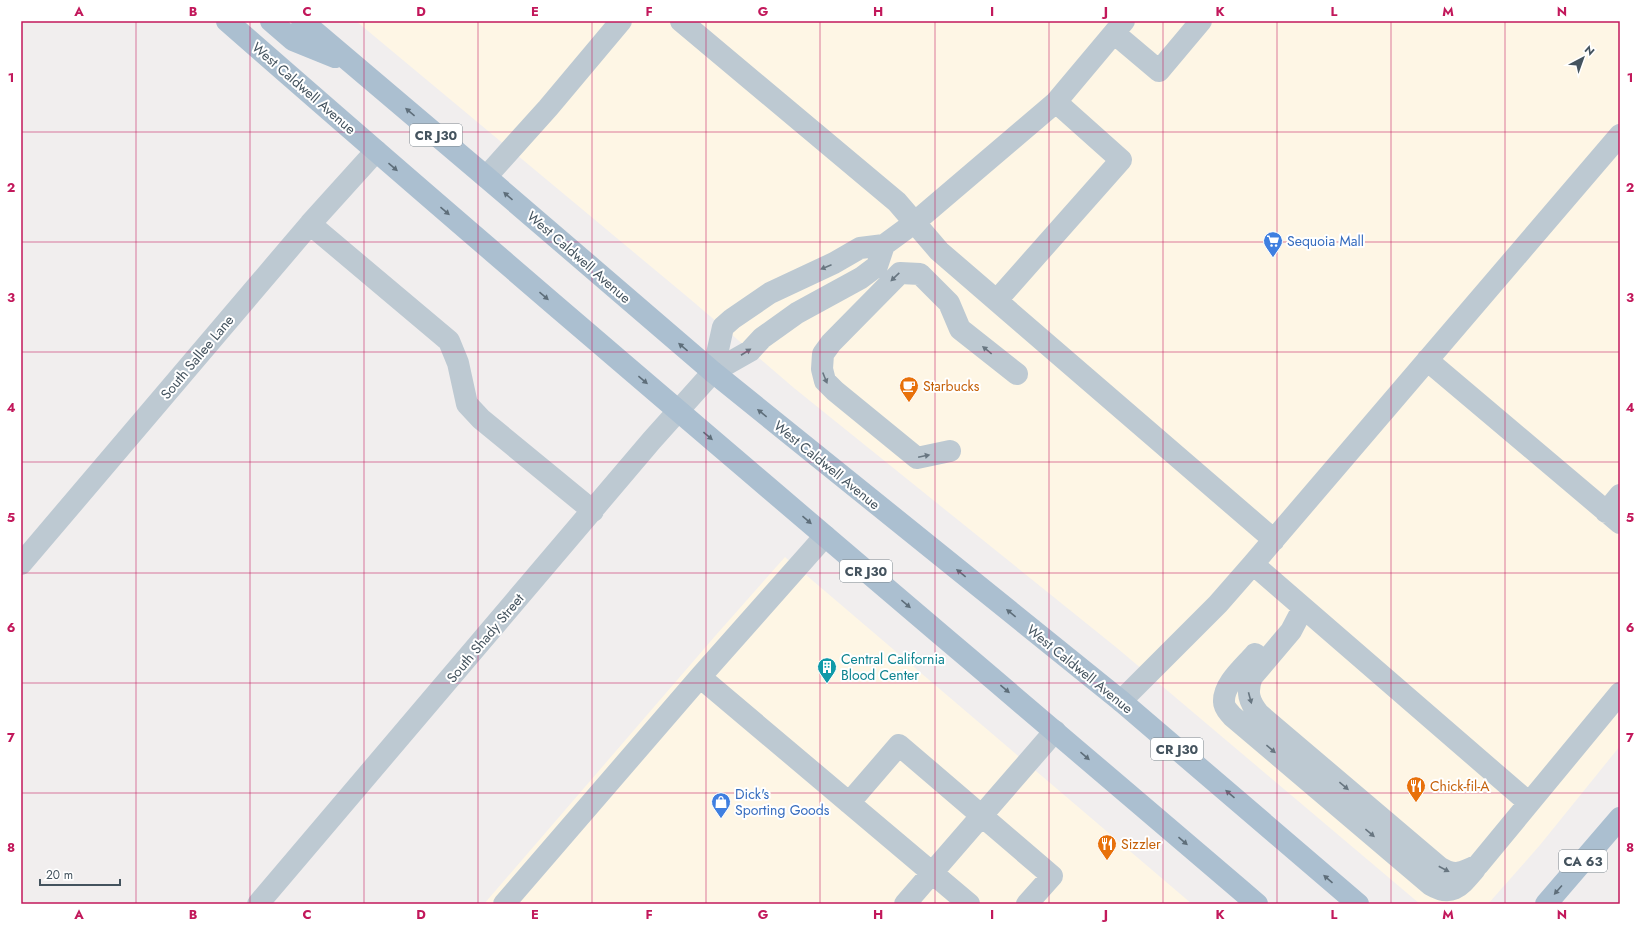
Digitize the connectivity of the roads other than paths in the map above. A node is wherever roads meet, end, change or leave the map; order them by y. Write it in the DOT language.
graph roads {
  1 [pos="227,21"];
  2 [pos="271,21"];
  3 [pos="302,21"];
  4 [pos="621,21"];
  5 [pos="681,21"];
  6 [pos="1202,21"];
  7 [pos="1119,27"];
  8 [pos="354,65"];
  9 [pos="1056,102"];
  10 [pos="1620,135"];
  11 [pos="376,151"];
  12 [pos="486,177"];
  13 [pos="914,222"];
  14 [pos="310,224"];
  15 [pos="884,245"];
  16 [pos="997,300"];
  17 [pos="1427,360"];
  18 [pos="713,372"];
  19 [pos="1017,374"];
  20 [pos="678,411"];
  21 [pos="950,450"];
  22 [pos="1615,510"];
  23 [pos="594,511"];
  24 [pos="825,536"];
  25 [pos="1274,540"];
  26 [pos="21,564"];
  27 [pos="1253,564"];
  28 [pos="1303,608"];
  29 [pos="700,677"];
  30 [pos="1620,693"];
  31 [pos="1121,702"];
  32 [pos="1055,731"];
  33 [pos="849,803"];
  34 [pos="1529,803"];
  35 [pos="982,815"];
  36 [pos="1620,818"];
  37 [pos="932,873"];
  38 [pos="258,904"];
  39 [pos="504,904"];
  40 [pos="906,904"];
  41 [pos="969,904"];
  42 [pos="1027,904"];
  43 [pos="1257,904"];
  44 [pos="1358,904"];
  45 [pos="1546,904"];
  1 -- 11 [label="main road, West Caldwell Avenue / CR J30"];
  2 -- 8 [label="main road"];
  3 -- 8 [label="main road, West Caldwell Avenue / CR J30"];
  4 -- 12 [label="street"];
  5 -- 13 [label="street"];
  6 -- 7 [label="street"];
  7 -- 9 [label="street"];
  12 -- 8 [label="main road, West Caldwell Avenue / CR J30, one-way"];
  9 -- 13 [label="street"];
  9 -- 16 [label="street"];
  10 -- 17 [label="street"];
  11 -- 14 [label="street, South Sallee Lane"];
  11 -- 20 [label="main road, West Caldwell Avenue / CR J30, one-way"];
  18 -- 12 [label="main road, West Caldwell Avenue / CR J30, one-way"];
  13 -- 15 [label="street"];
  13 -- 16 [label="street"];
  14 -- 23 [label="street"];
  14 -- 26 [label="street, South Sallee Lane"];
  18 -- 15 [label="street, one-way"];
  15 -- 18 [label="street, one-way"];
  16 -- 25 [label="street"];
  17 -- 22 [label="street"];
  17 -- 25 [label="street"];
  18 -- 20 [label="street, South Shady Street"];
  31 -- 18 [label="main road, West Caldwell Avenue / CR J30, one-way"];
  19 -- 21 [label="street, one-way"];
  20 -- 23 [label="street, South Shady Street"];
  20 -- 24 [label="main road, West Caldwell Avenue / CR J30, one-way"];
  23 -- 38 [label="street, South Shady Street"];
  24 -- 29 [label="street"];
  24 -- 32 [label="main road, West Caldwell Avenue / CR J30, one-way"];
  25 -- 27 [label="street"];
  27 -- 28 [label="street"];
  27 -- 31 [label="street"];
  28 -- 34 [label="street"];
  28 -- 34 [label="street, one-way"];
  29 -- 33 [label="street"];
  29 -- 39 [label="street"];
  30 -- 34 [label="street"];
  44 -- 31 [label="main road, West Caldwell Avenue / CR J30, one-way"];
  32 -- 35 [label="street"];
  32 -- 43 [label="main road, West Caldwell Avenue / CR J30, one-way"];
  33 -- 35 [label="street"];
  33 -- 37 [label="street"];
  35 -- 37 [label="street"];
  35 -- 42 [label="street"];
  36 -- 45 [label="main road, CA 63, one-way"];
  37 -- 40 [label="street"];
  37 -- 41 [label="street"];
}
